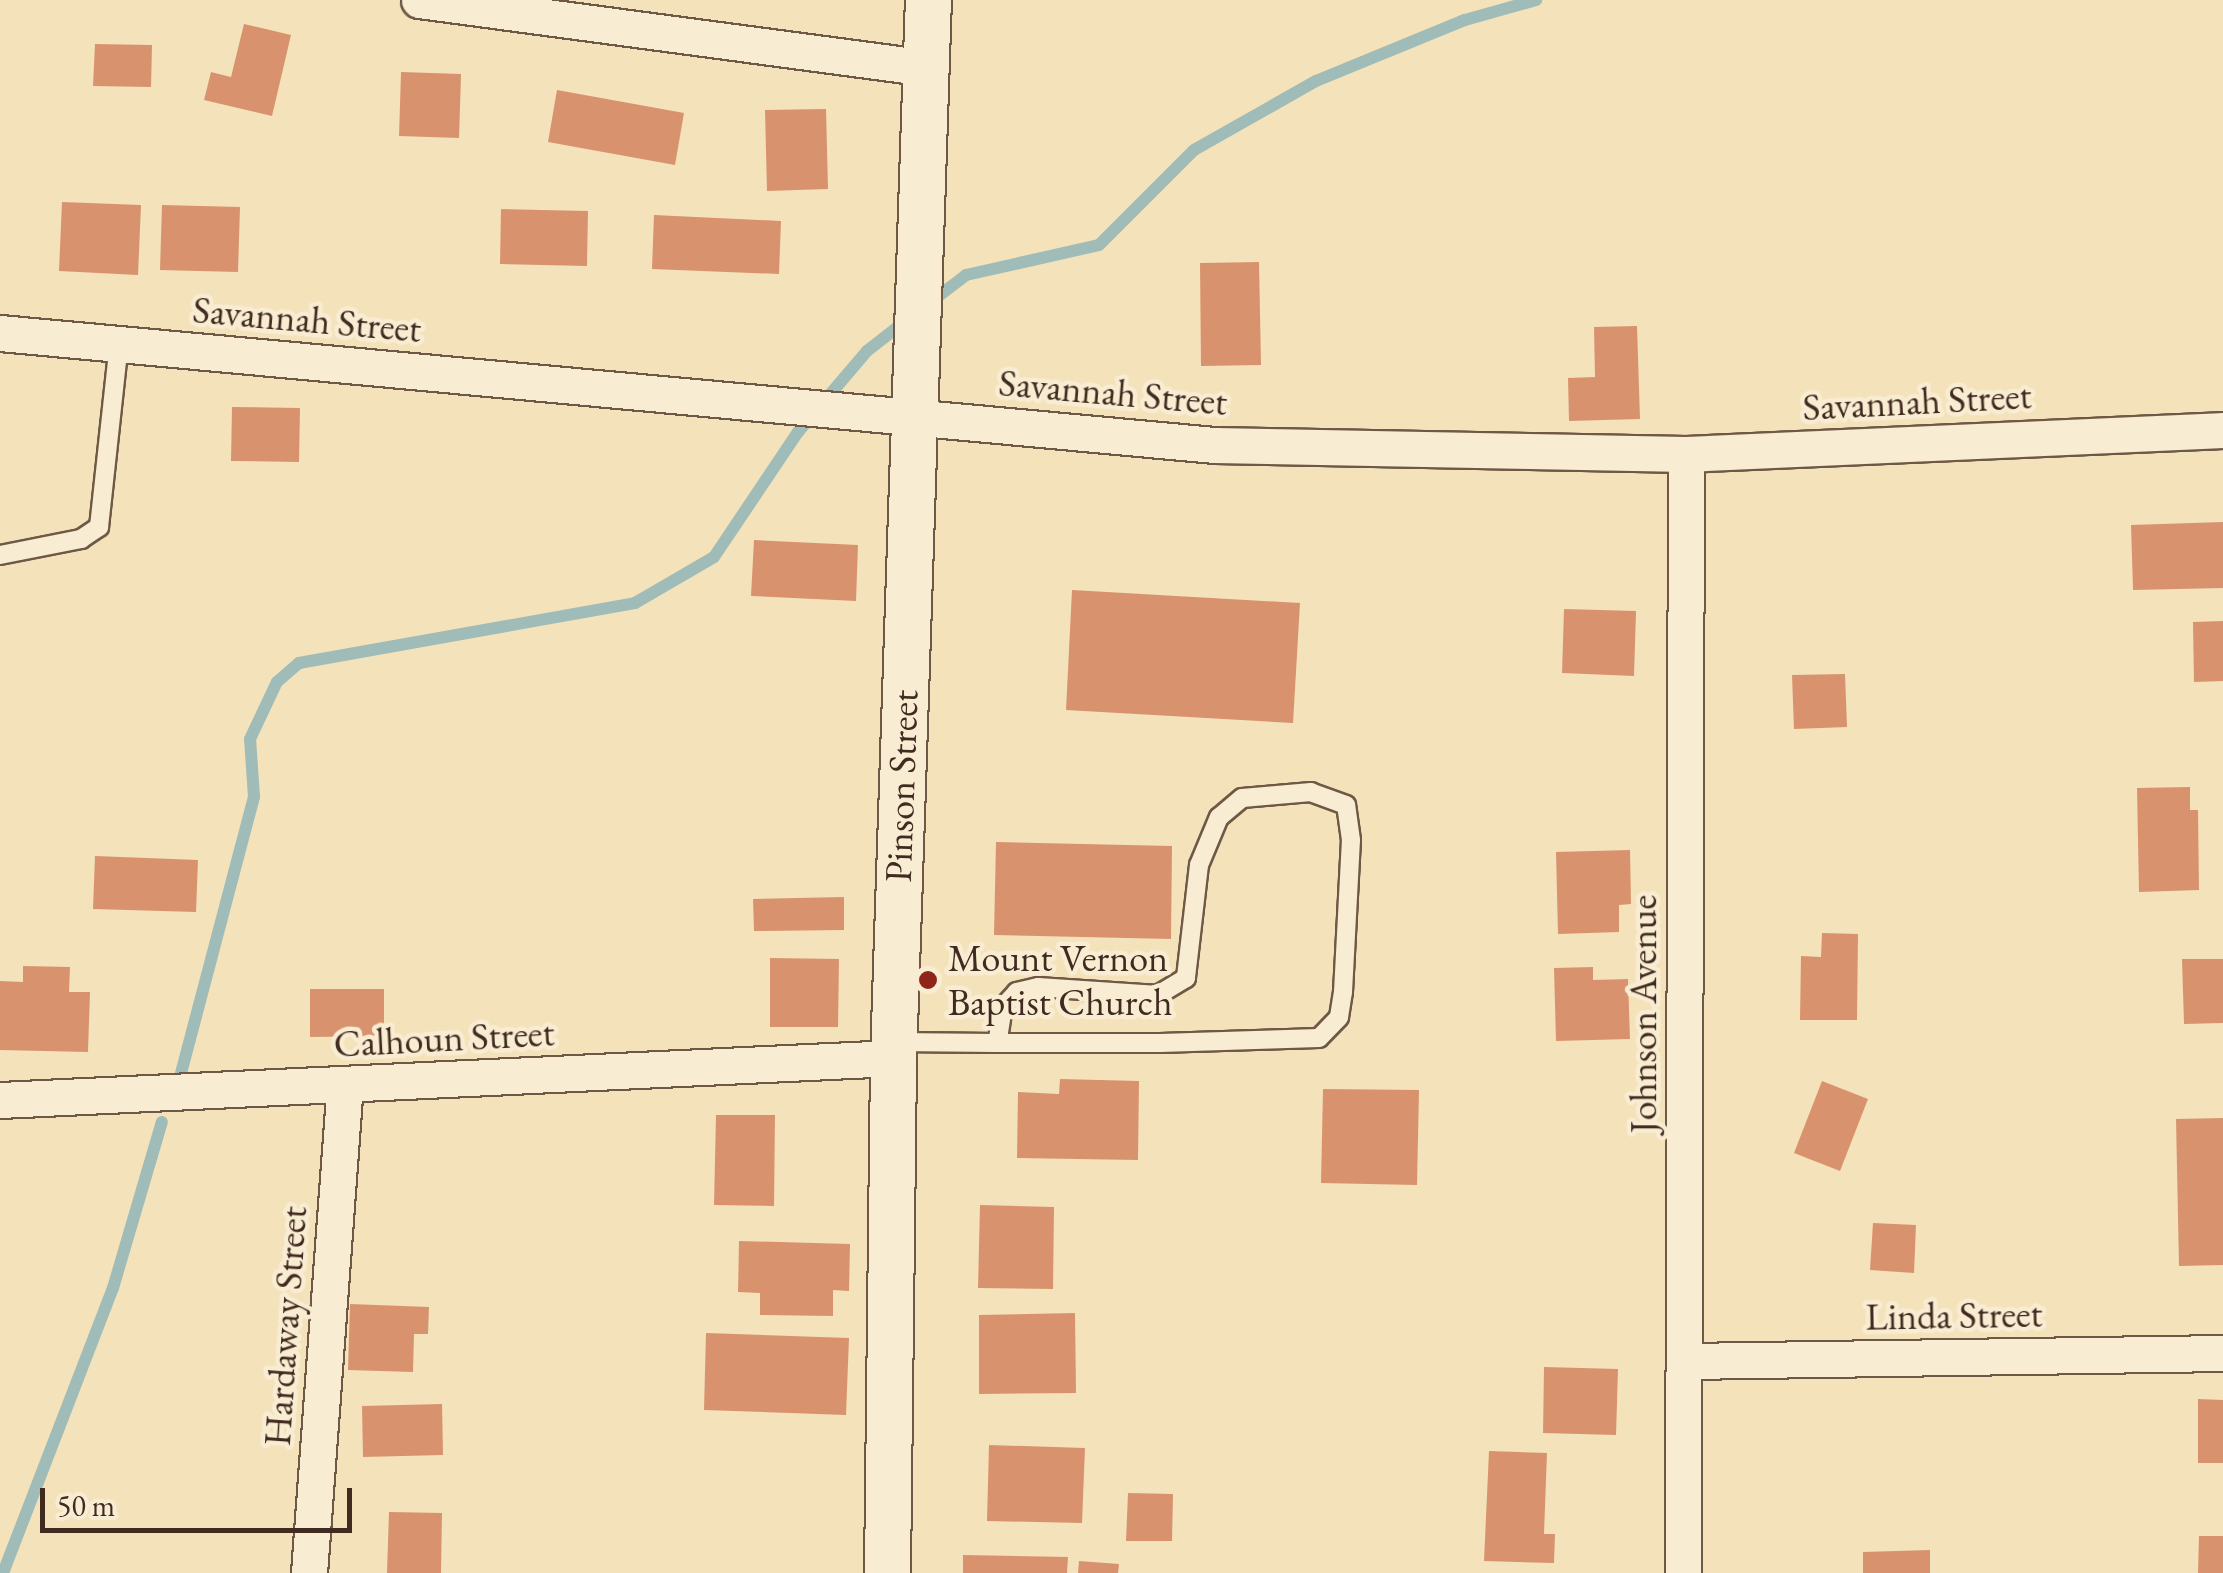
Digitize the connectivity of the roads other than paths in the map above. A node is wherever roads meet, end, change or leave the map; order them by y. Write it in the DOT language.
graph roads {
  1 [pos="418,0"];
  2 [pos="928,0"];
  3 [pos="928,68"];
  4 [pos="0,332"];
  5 [pos="119,344"];
  6 [pos="912,418"];
  7 [pos="2223,430"];
  8 [pos="1686,454"];
  9 [pos="0,555"];
  10 [pos="997,1042"];
  11 [pos="893,1050"];
  12 [pos="345,1086"];
  13 [pos="0,1100"];
  14 [pos="2223,1353"];
  15 [pos="1686,1361"];
  16 [pos="310,1573"];
  17 [pos="887,1573"];
  18 [pos="1683,1573"];
  1 -- 3 [label="street"];
  2 -- 3 [label="street, Pinson Street"];
  3 -- 6 [label="street, Pinson Street"];
  4 -- 5 [label="street, Savannah Street"];
  5 -- 6 [label="street, Savannah Street"];
  5 -- 9 [label="lane"];
  6 -- 8 [label="street, Savannah Street"];
  6 -- 11 [label="street, Pinson Street"];
  7 -- 8 [label="street, Savannah Street"];
  8 -- 15 [label="street, Johnson Avenue"];
  10 -- 10 [label="lane"];
  10 -- 11 [label="lane"];
  11 -- 12 [label="street, Calhoun Street"];
  11 -- 17 [label="street, Pinson Street"];
  12 -- 13 [label="street, Calhoun Street"];
  12 -- 16 [label="street, Hardaway Street"];
  14 -- 15 [label="street, Linda Street"];
  15 -- 18 [label="street, Johnson Avenue"];
}
